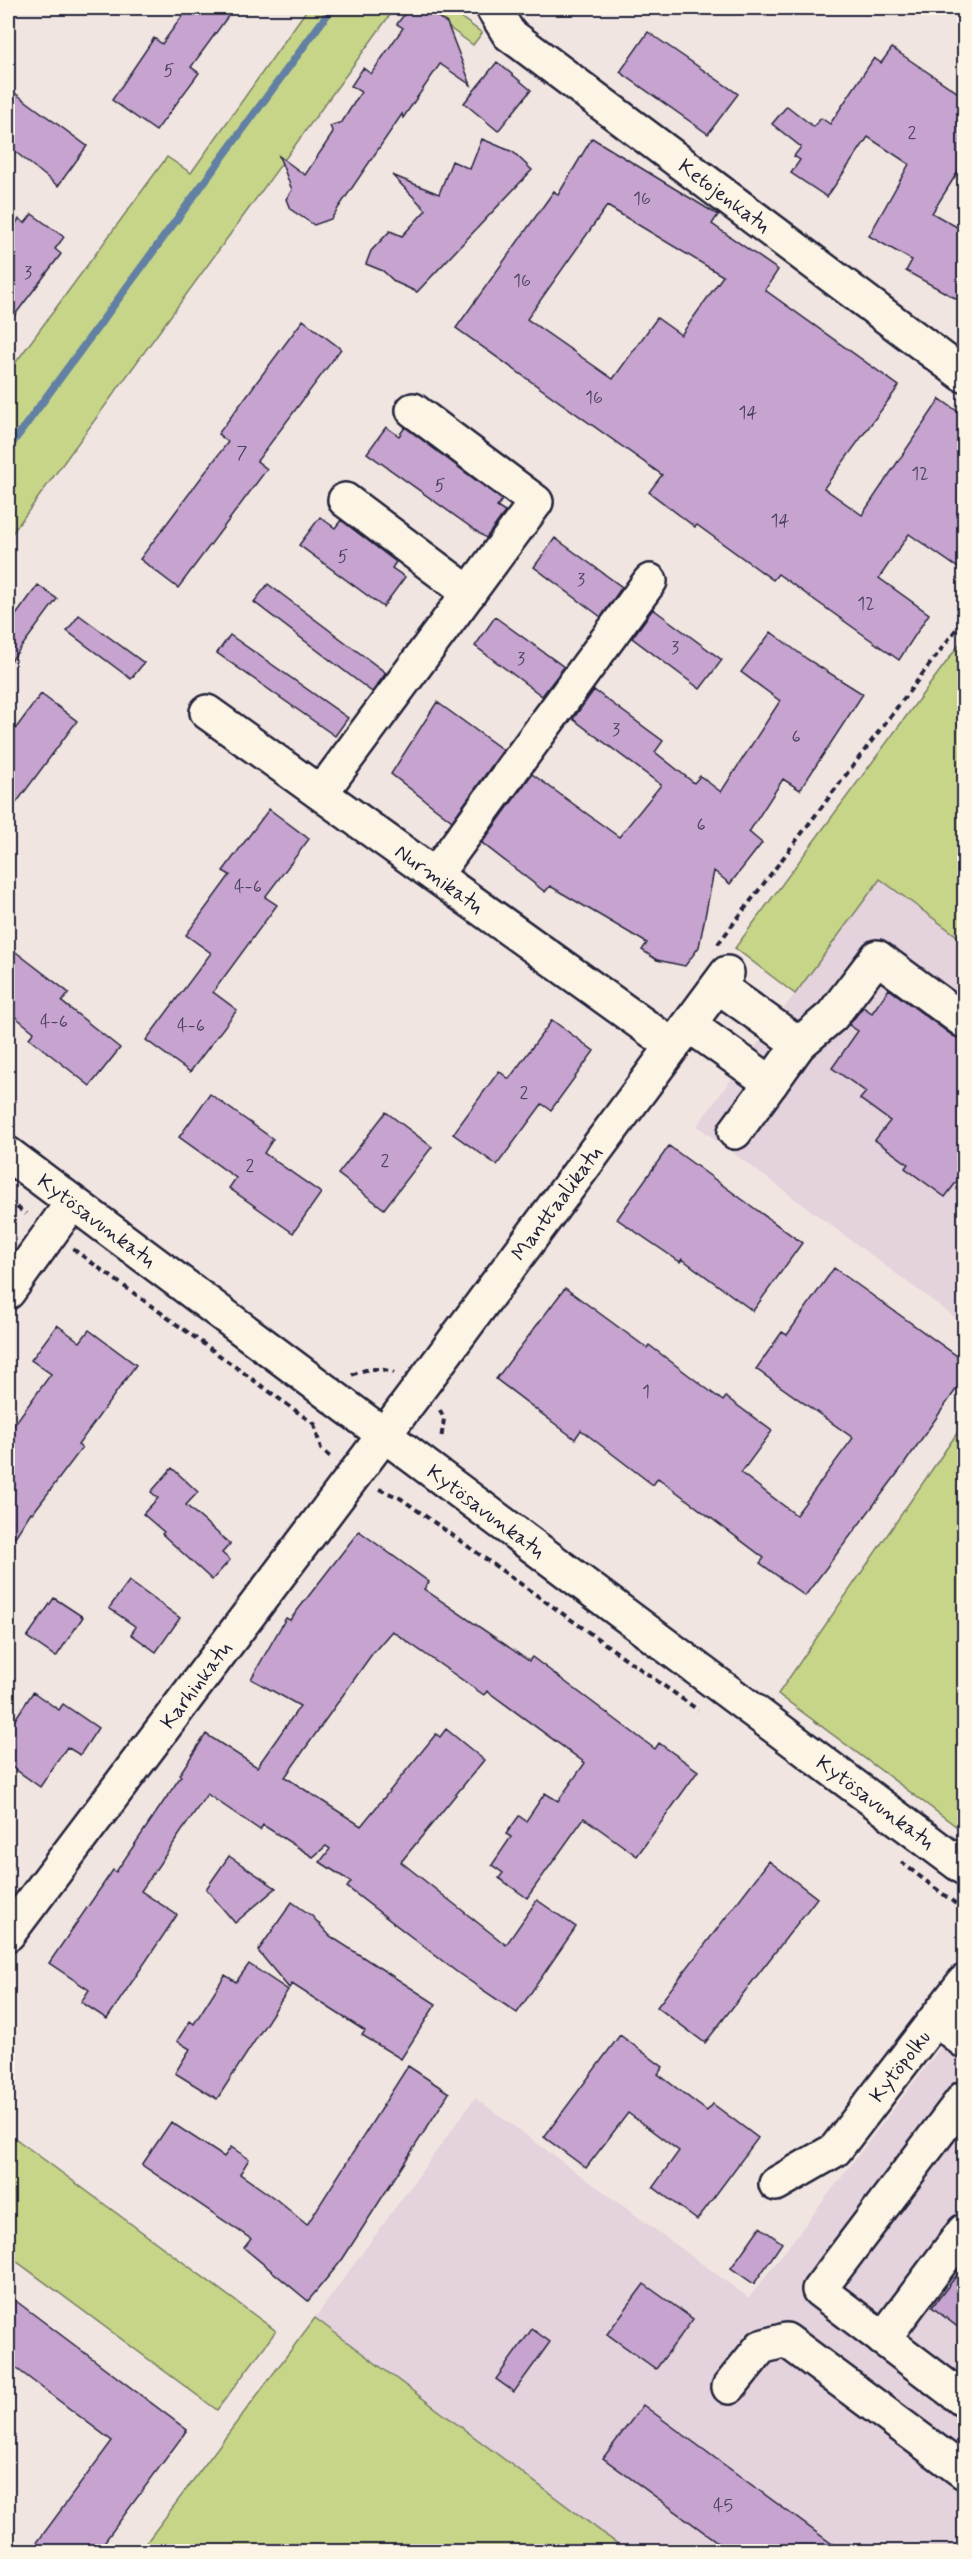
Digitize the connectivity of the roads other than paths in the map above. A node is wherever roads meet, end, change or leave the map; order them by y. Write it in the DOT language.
graph roads {
  1 [pos="493,8"];
  2 [pos="964,375"];
  3 [pos="413,410"];
  4 [pos="345,500"];
  5 [pos="650,581"];
  6 [pos="469,593"];
  7 [pos="207,712"];
  8 [pos="321,793"];
  9 [pos="435,875"];
  10 [pos="964,1021"];
  11 [pos="681,1035"];
  12 [pos="799,1044"];
  13 [pos="771,1083"];
  14 [pos="735,1132"];
  15 [pos="8,1154"];
  16 [pos="72,1203"];
  17 [pos="8,1292"];
  18 [pos="384,1434"];
  19 [pos="964,1868"];
  20 [pos="8,1934"];
  21 [pos="964,1982"];
  22 [pos="936,2019"];
  23 [pos="964,2041"];
  24 [pos="964,2098"];
  25 [pos="776,2184"];
  26 [pos="964,2230"];
  27 [pos="884,2339"];
  28 [pos="729,2387"];
  29 [pos="964,2400"];
  30 [pos="964,2472"];
  1 -- 2 [label="street, Ketojenkatu"];
  3 -- 6 [label="street"];
  4 -- 6 [label="street"];
  5 -- 9 [label="street"];
  6 -- 8 [label="street"];
  7 -- 8 [label="street, Nurmikatu"];
  8 -- 9 [label="street, Nurmikatu"];
  9 -- 11 [label="street, Nurmikatu"];
  10 -- 12 [label="street"];
  11 -- 12 [label="street, Manttaalikatu"];
  11 -- 13 [label="street, Nurmikatu"];
  11 -- 18 [label="street, Manttaalikatu"];
  12 -- 13 [label="street"];
  13 -- 14 [label="street"];
  15 -- 16 [label="street, Kytösavunkatu"];
  16 -- 17 [label="street"];
  16 -- 18 [label="street, Kytösavunkatu"];
  18 -- 19 [label="street, Kytösavunkatu"];
  18 -- 20 [label="street, Karhinkatu"];
  21 -- 22 [label="street, Kytöpolku"];
  22 -- 23 [label="street"];
  22 -- 25 [label="street, Kytöpolku"];
  24 -- 27 [label="street"];
  26 -- 27 [label="street"];
  27 -- 29 [label="street"];
  28 -- 30 [label="street"];
}
